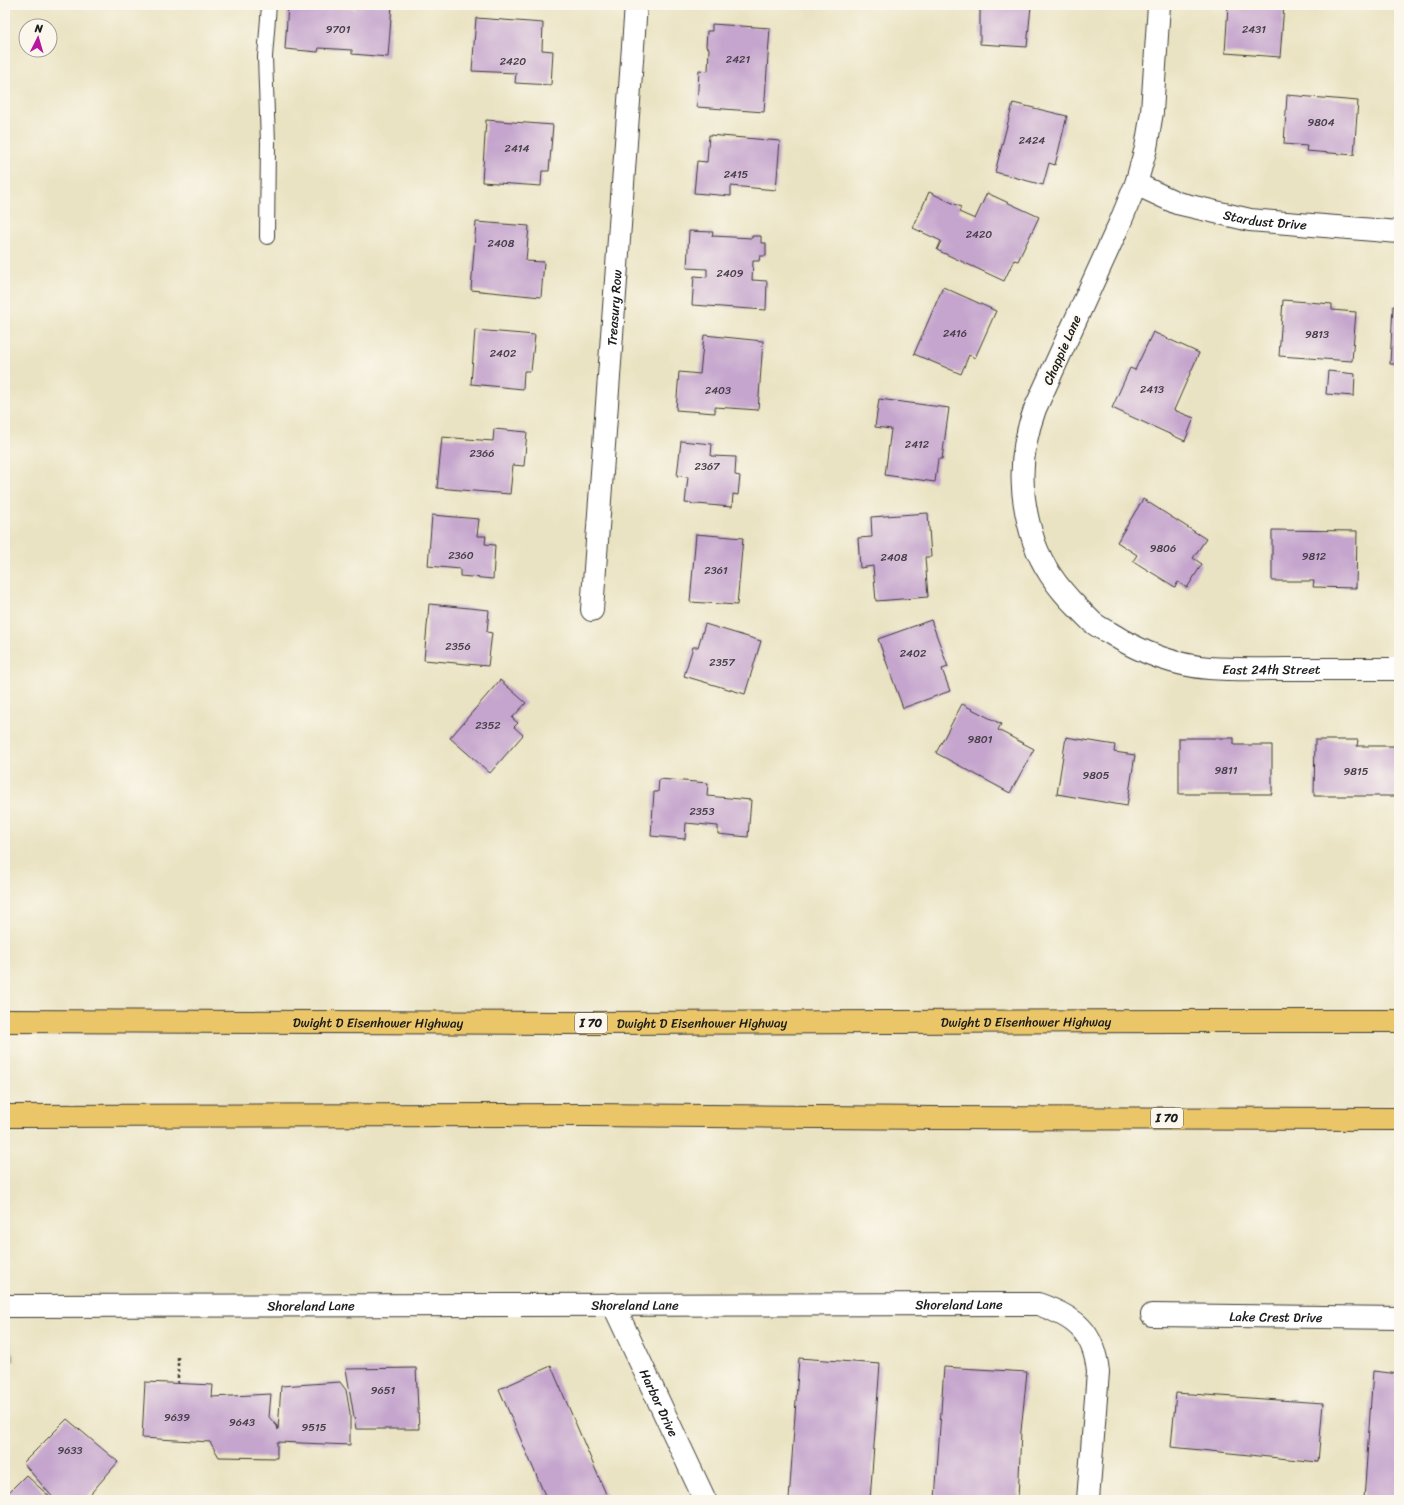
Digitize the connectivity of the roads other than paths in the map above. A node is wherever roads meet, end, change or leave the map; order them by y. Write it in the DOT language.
graph roads {
  1 [pos="269,5"];
  2 [pos="636,5"];
  3 [pos="1159,5"];
  4 [pos="1136,184"];
  5 [pos="1399,232"];
  6 [pos="267,237"];
  7 [pos="592,610"];
  8 [pos="1147,653"];
  9 [pos="1399,669"];
  10 [pos="5,1021"];
  11 [pos="1399,1021"];
  12 [pos="5,1116"];
  13 [pos="1399,1119"];
  14 [pos="613,1304"];
  15 [pos="5,1306"];
  16 [pos="1152,1316"];
  17 [pos="1399,1318"];
  18 [pos="706,1500"];
  19 [pos="1088,1500"];
  1 -- 6 [label="lane"];
  2 -- 7 [label="street, Treasury Row"];
  3 -- 4 [label="street, Chappie Lane"];
  4 -- 5 [label="street, Stardust Drive"];
  4 -- 8 [label="street, Chappie Lane"];
  8 -- 9 [label="street, East 24th Street"];
  10 -- 11 [label="highway, Dwight D Eisenhower Highway / I 70"];
  12 -- 13 [label="highway, I 70"];
  14 -- 15 [label="street, Shoreland Lane"];
  14 -- 18 [label="street, Harbor Drive"];
  14 -- 19 [label="street, Shoreland Lane"];
  16 -- 17 [label="street, Lake Crest Drive"];
}
